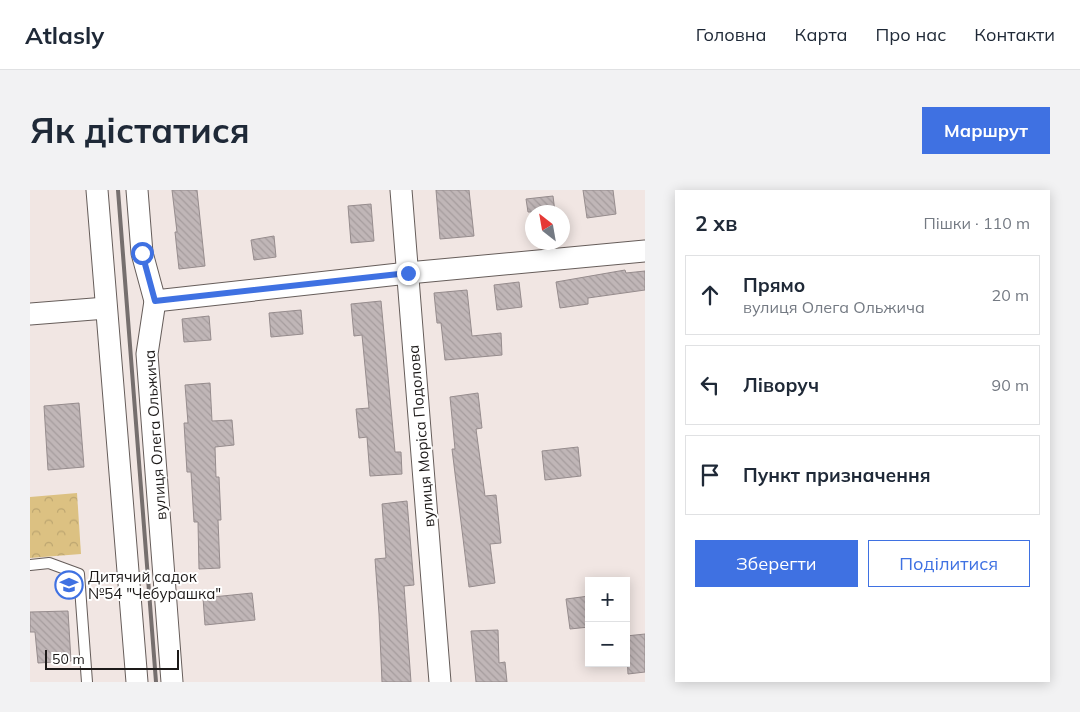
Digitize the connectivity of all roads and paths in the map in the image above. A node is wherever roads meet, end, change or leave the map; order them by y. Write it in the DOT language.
graph roads {
  1 [pos="97,190"];
  2 [pos="137,190"];
  3 [pos="401,190"];
  4 [pos="645,251"];
  5 [pos="408,273"];
  6 [pos="155,301"];
  7 [pos="106,308"];
  8 [pos="30,314"];
  9 [pos="30,565"];
  10 [pos="87,682"];
  11 [pos="137,682"];
  12 [pos="172,682"];
  13 [pos="440,682"];
  1 -- 7 [label="street"];
  2 -- 6 [label="street, вулиця Олега Ольжича"];
  3 -- 5 [label="street, вулиця Моріса Подолова"];
  4 -- 5 [label="street"];
  5 -- 6 [label="street"];
  5 -- 13 [label="street, вулиця Моріса Подолова"];
  6 -- 12 [label="street, вулиця Олега Ольжича"];
  7 -- 8 [label="street"];
  7 -- 11 [label="street"];
  9 -- 10 [label="lane"];
}
